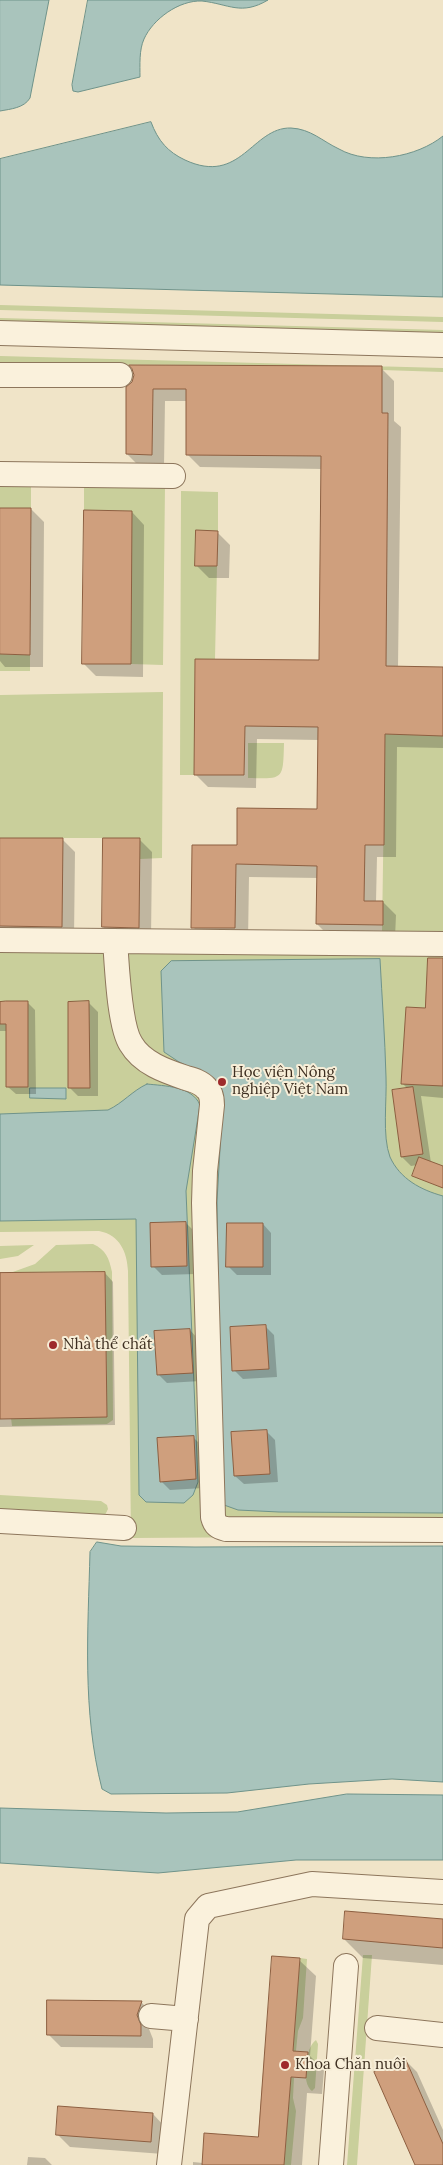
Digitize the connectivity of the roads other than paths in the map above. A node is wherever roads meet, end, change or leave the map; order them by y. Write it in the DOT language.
graph roads {
  1 [pos="0,333"];
  2 [pos="443,345"];
  3 [pos="0,375"];
  4 [pos="120,375"];
  5 [pos="0,474"];
  6 [pos="173,476"];
  7 [pos="0,940"];
  8 [pos="115,941"];
  9 [pos="443,944"];
  10 [pos="0,1521"];
  11 [pos="124,1528"];
  12 [pos="443,1530"];
  13 [pos="443,1892"];
  14 [pos="346,1966"];
  15 [pos="150,2016"];
  16 [pos="186,2019"];
  17 [pos="376,2028"];
  18 [pos="443,2035"];
  19 [pos="169,2165"];
  20 [pos="331,2165"];
  1 -- 2 [label="street"];
  3 -- 4 [label="street"];
  5 -- 6 [label="street"];
  7 -- 8 [label="street"];
  8 -- 9 [label="street"];
  8 -- 12 [label="street"];
  10 -- 11 [label="street"];
  13 -- 16 [label="street"];
  14 -- 20 [label="street"];
  15 -- 16 [label="street"];
  16 -- 19 [label="street"];
  17 -- 18 [label="street"];
}
